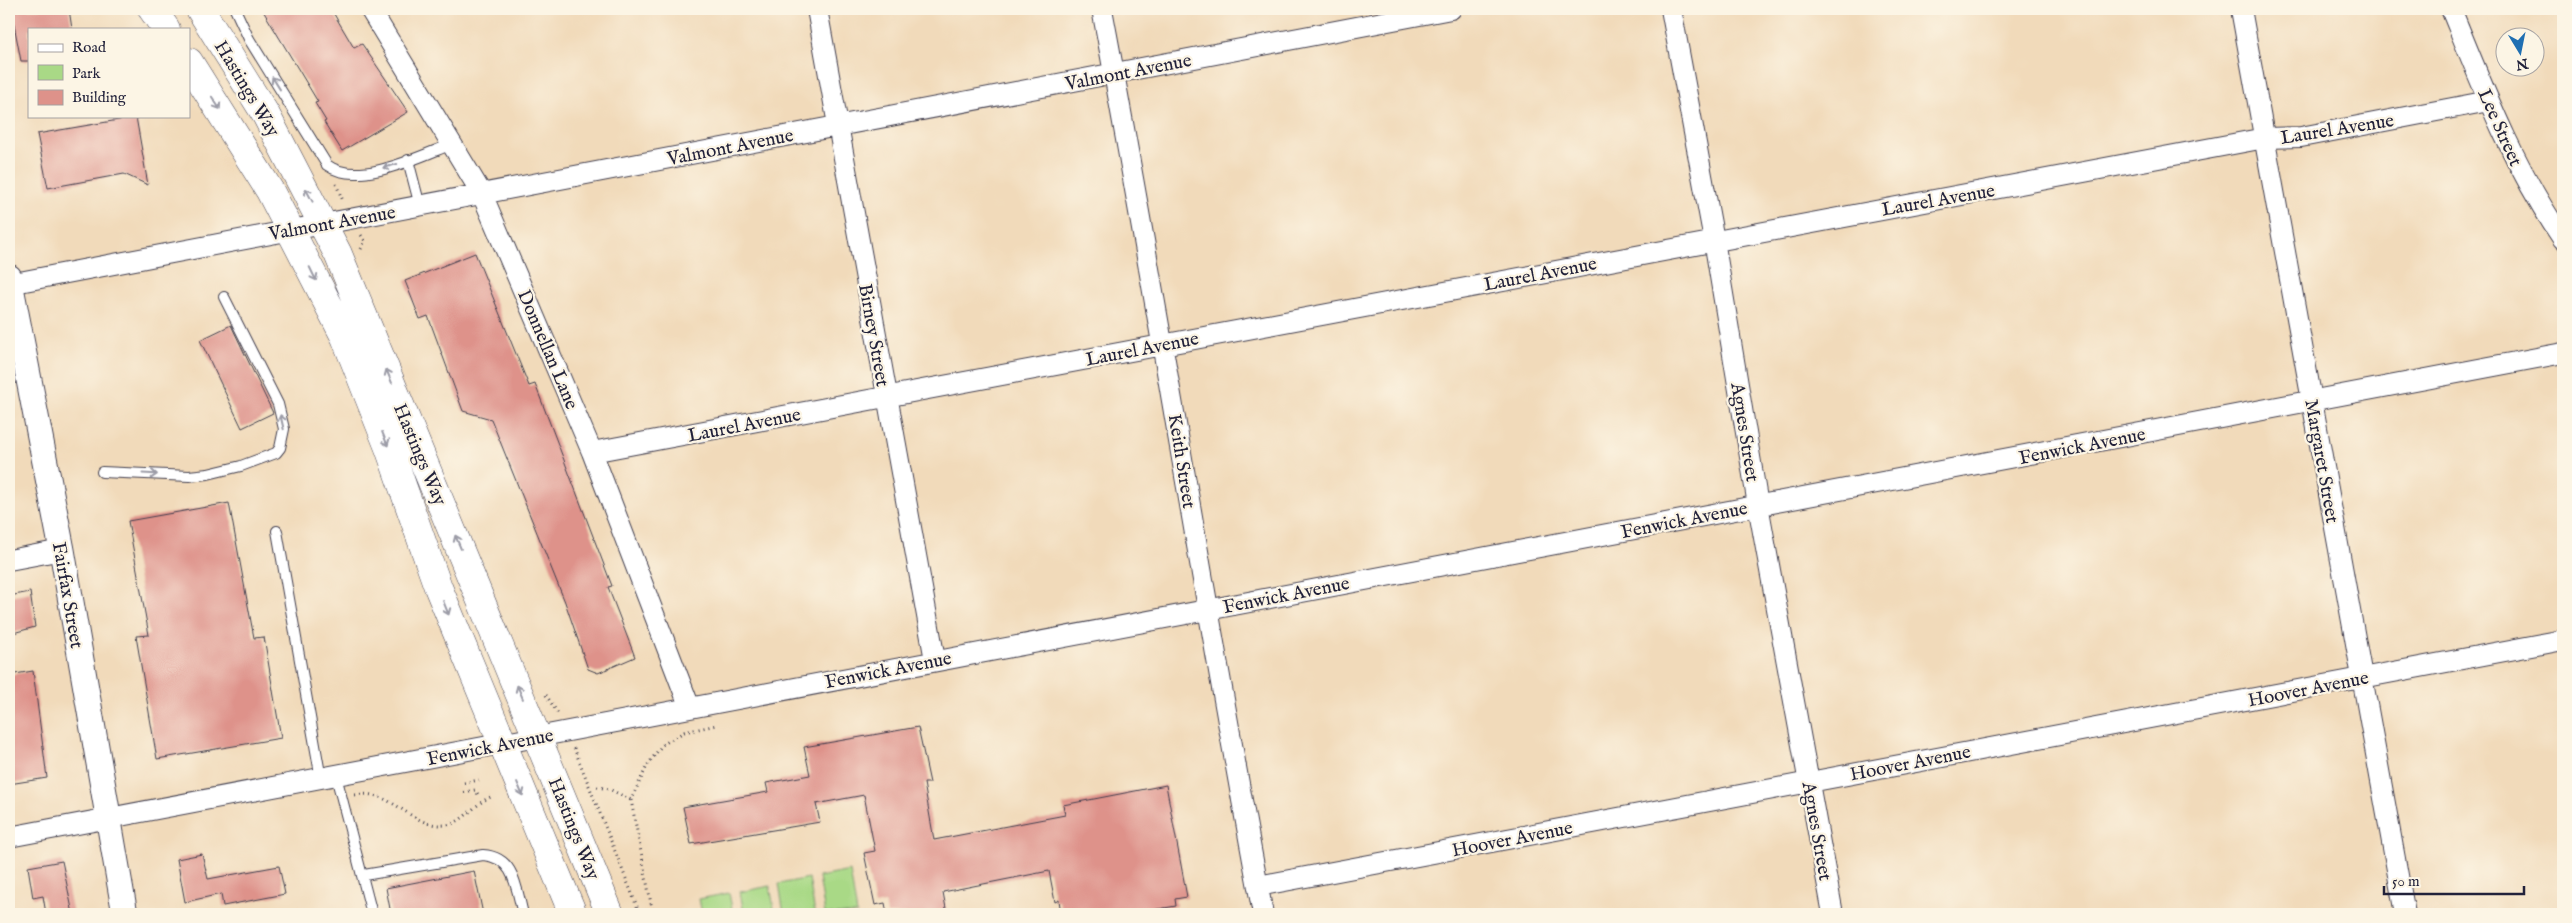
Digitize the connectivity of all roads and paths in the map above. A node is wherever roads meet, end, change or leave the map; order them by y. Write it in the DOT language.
graph roads {
  1 [pos="152,9"];
  2 [pos="200,9"];
  3 [pos="235,9"];
  4 [pos="370,9"];
  5 [pos="817,9"];
  6 [pos="1102,9"];
  7 [pos="1451,9"];
  8 [pos="1671,9"];
  9 [pos="2241,9"];
  10 [pos="2451,9"];
  11 [pos="165,28"];
  12 [pos="190,64"];
  13 [pos="1114,73"];
  14 [pos="2488,101"];
  15 [pos="839,126"];
  16 [pos="2265,138"];
  17 [pos="452,144"];
  18 [pos="408,160"];
  19 [pos="482,194"];
  20 [pos="420,206"];
  21 [pos="324,224"];
  22 [pos="292,230"];
  23 [pos="2563,239"];
  24 [pos="1714,240"];
  25 [pos="9,282"];
  26 [pos="224,297"];
  27 [pos="1164,344"];
  28 [pos="2563,354"];
  29 [pos="886,397"];
  30 [pos="2312,402"];
  31 [pos="592,452"];
  32 [pos="102,472"];
  33 [pos="1758,505"];
  34 [pos="277,531"];
  35 [pos="62,550"];
  36 [pos="9,560"];
  37 [pos="1208,609"];
  38 [pos="2563,640"];
  39 [pos="935,660"];
  40 [pos="2362,678"];
  41 [pos="690,708"];
  42 [pos="717,725"];
  43 [pos="538,737"];
  44 [pos="502,744"];
  45 [pos="329,777"];
  46 [pos="479,780"];
  47 [pos="1808,781"];
  48 [pos="464,783"];
  49 [pos="597,787"];
  50 [pos="464,792"];
  51 [pos="479,796"];
  52 [pos="494,796"];
  53 [pos="342,798"];
  54 [pos="631,800"];
  55 [pos="107,819"];
  56 [pos="9,837"];
  57 [pos="364,875"];
  58 [pos="1258,886"];
  59 [pos="124,914"];
  60 [pos="372,914"];
  61 [pos="524,914"];
  62 [pos="573,914"];
  63 [pos="610,914"];
  64 [pos="653,914"];
  65 [pos="1263,914"];
  66 [pos="1833,914"];
  67 [pos="2405,914"];
  1 -- 11 [label="main road"];
  21 -- 2 [label="main road, Hastings Way, one-way"];
  18 -- 3 [label="lane, one-way"];
  4 -- 17 [label="street, Donnellan Lane"];
  5 -- 15 [label="street, Birney Street"];
  6 -- 13 [label="street, Keith Street"];
  7 -- 13 [label="street, Valmont Avenue"];
  8 -- 24 [label="street, Agnes Street"];
  9 -- 16 [label="street, Margaret Street"];
  10 -- 14 [label="street, Lee Street"];
  12 -- 22 [label="main road, Hastings Way, one-way"];
  13 -- 15 [label="street, Valmont Avenue"];
  13 -- 27 [label="street, Keith Street"];
  14 -- 16 [label="street, Laurel Avenue"];
  14 -- 23 [label="street, Lee Street"];
  15 -- 19 [label="street, Valmont Avenue"];
  15 -- 29 [label="street, Birney Street"];
  16 -- 24 [label="street, Laurel Avenue"];
  16 -- 30 [label="street, Margaret Street"];
  17 -- 18 [label="lane"];
  17 -- 19 [label="street, Donnellan Lane"];
  18 -- 20 [label="lane"];
  19 -- 20 [label="street, Valmont Avenue"];
  19 -- 31 [label="street, Donnellan Lane"];
  20 -- 21 [label="street, Valmont Avenue"];
  21 -- 22 [label="street, Valmont Avenue"];
  43 -- 21 [label="main road, Hastings Way, one-way"];
  22 -- 25 [label="street, Valmont Avenue"];
  22 -- 44 [label="main road, Hastings Way, one-way"];
  24 -- 27 [label="street, Laurel Avenue"];
  24 -- 33 [label="street, Agnes Street"];
  25 -- 35 [label="street, Fairfax Street"];
  32 -- 26 [label="lane, one-way"];
  27 -- 29 [label="street, Laurel Avenue"];
  27 -- 37 [label="street, Keith Street"];
  28 -- 30 [label="street, Fenwick Avenue"];
  29 -- 31 [label="street, Laurel Avenue"];
  29 -- 39 [label="street, Birney Street"];
  30 -- 33 [label="street, Fenwick Avenue"];
  30 -- 40 [label="street, Margaret Street"];
  31 -- 41 [label="street, Donnellan Lane"];
  33 -- 37 [label="street, Fenwick Avenue"];
  33 -- 47 [label="street, Agnes Street"];
  34 -- 45 [label="lane"];
  35 -- 36 [label="street"];
  35 -- 55 [label="street, Fairfax Street"];
  37 -- 39 [label="street, Fenwick Avenue"];
  37 -- 58 [label="street, Keith Street"];
  38 -- 40 [label="street, Hoover Avenue"];
  39 -- 41 [label="street, Fenwick Avenue"];
  40 -- 47 [label="street, Hoover Avenue"];
  40 -- 67 [label="street, Margaret Street"];
  41 -- 43 [label="street, Fenwick Avenue"];
  42 -- 54 [label="path"];
  43 -- 44 [label="street, Fenwick Avenue"];
  43 -- 63 [label="main road, Hastings Way"];
  44 -- 45 [label="street, Fenwick Avenue"];
  44 -- 62 [label="main road, Hastings Way, one-way"];
  45 -- 53 [label="lane"];
  45 -- 55 [label="street, Fenwick Avenue"];
  46 -- 48 [label="path"];
  47 -- 58 [label="street, Hoover Avenue"];
  47 -- 66 [label="street, Agnes Street"];
  49 -- 54 [label="path"];
  50 -- 51 [label="path"];
  52 -- 53 [label="path"];
  53 -- 57 [label="lane"];
  54 -- 64 [label="path"];
  55 -- 56 [label="street, Fenwick Avenue"];
  55 -- 59 [label="street, Fairfax Street"];
  57 -- 60 [label="lane"];
  57 -- 61 [label="lane"];
  58 -- 65 [label="street, Keith Street"];
}
